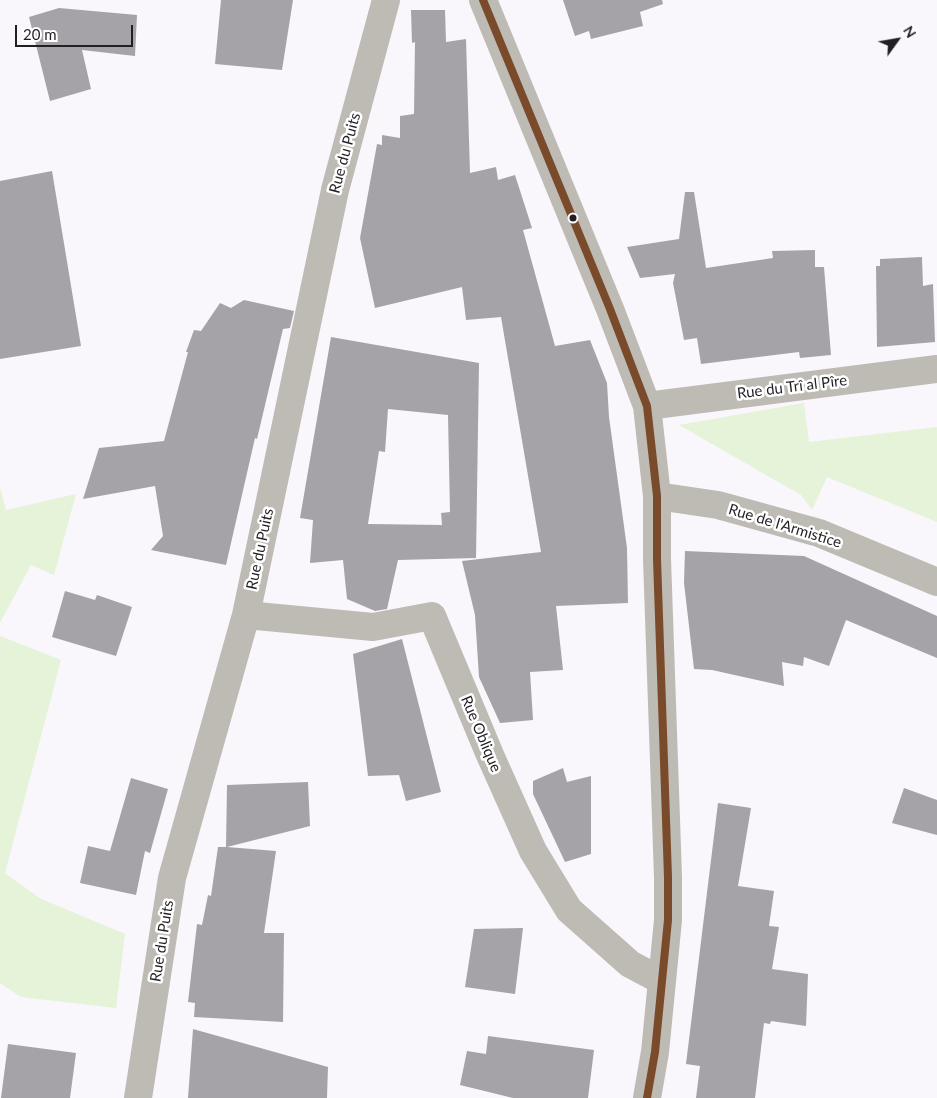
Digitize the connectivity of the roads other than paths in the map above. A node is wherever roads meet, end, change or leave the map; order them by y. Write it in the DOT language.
graph roads {
  1 [pos="386,0"];
  2 [pos="482,0"];
  3 [pos="937,369"];
  4 [pos="647,406"];
  5 [pos="657,496"];
  6 [pos="937,582"];
  7 [pos="246,615"];
  8 [pos="662,981"];
  9 [pos="138,1098"];
  10 [pos="647,1098"];
  1 -- 7 [label="street, Rue du Puits"];
  2 -- 4 [label="street"];
  3 -- 4 [label="street, Rue du Trî al Pîre"];
  4 -- 5 [label="street"];
  5 -- 6 [label="street, Rue de l'Armistice"];
  5 -- 8 [label="street"];
  7 -- 8 [label="street, Rue Oblique"];
  7 -- 9 [label="street, Rue du Puits"];
  8 -- 10 [label="street"];
}
